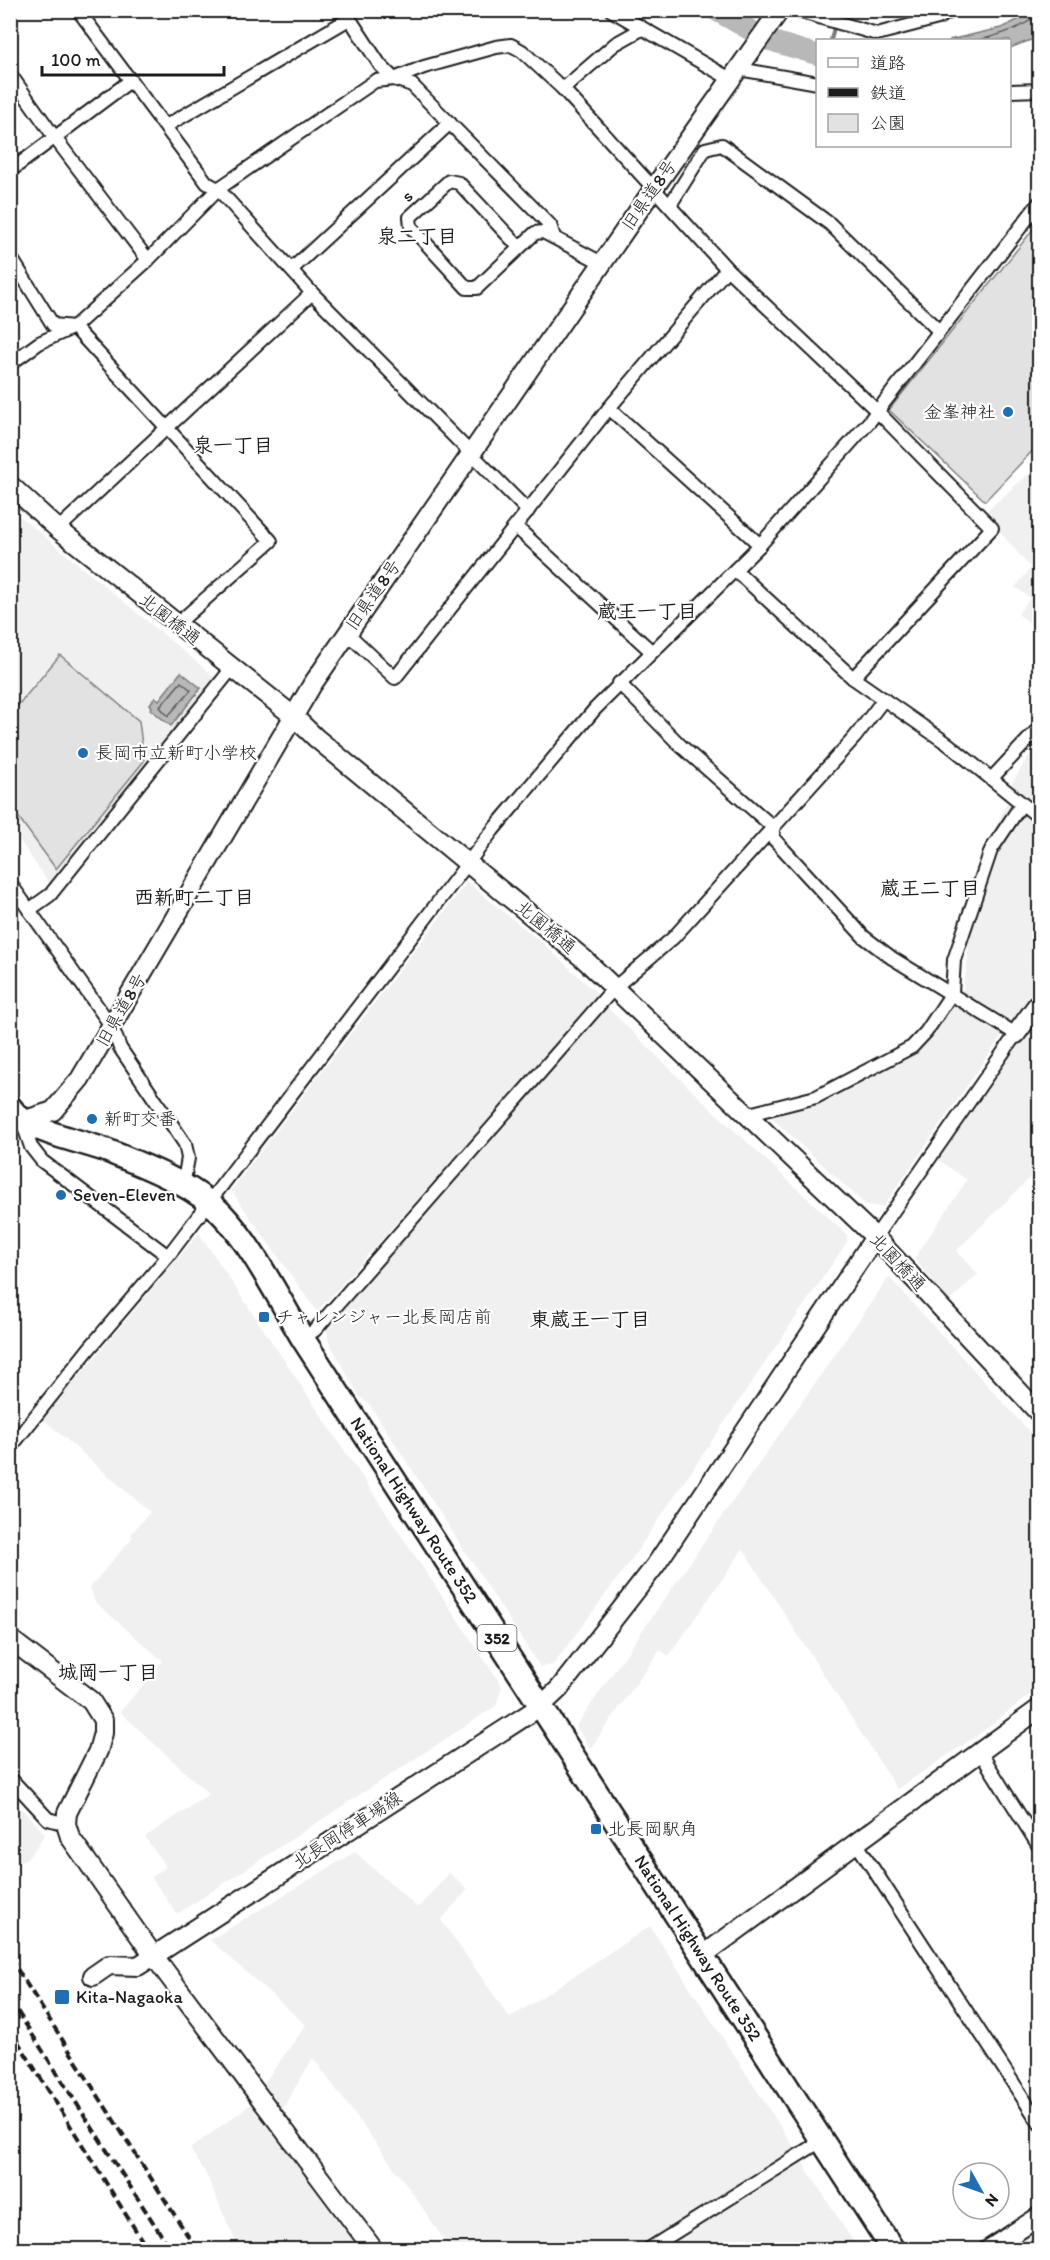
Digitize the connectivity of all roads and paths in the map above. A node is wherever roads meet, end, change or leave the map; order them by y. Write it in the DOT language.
graph roads {
  1 [pos="611,10"];
  2 [pos="952,10"];
  3 [pos="78,11"];
  4 [pos="785,11"];
  5 [pos="346,15"];
  6 [pos="640,30"];
  7 [pos="739,69"];
  8 [pos="10,74"];
  9 [pos="394,79"];
  10 [pos="130,81"];
  11 [pos="816,83"];
  12 [pos="563,89"];
  13 [pos="1040,90"];
  14 [pos="1011,91"];
  15 [pos="450,123"];
  16 [pos="166,126"];
  17 [pos="55,138"];
  18 [pos="10,171"];
  19 [pos="654,188"];
  20 [pos="218,189"];
  21 [pos="1040,202"];
  22 [pos="670,205"];
  23 [pos="554,237"];
  24 [pos="519,247"];
  25 [pos="10,256"];
  26 [pos="148,260"];
  27 [pos="602,263"];
  28 [pos="292,269"];
  29 [pos="727,269"];
  30 [pos="312,293"];
  31 [pos="74,327"];
  32 [pos="938,330"];
  33 [pos="10,364"];
  34 [pos="609,408"];
  35 [pos="877,411"];
  36 [pos="166,428"];
  37 [pos="471,452"];
  38 [pos="10,485"];
  39 [pos="528,511"];
  40 [pos="516,527"];
  41 [pos="58,530"];
  42 [pos="760,545"];
  43 [pos="735,570"];
  44 [pos="176,624"];
  45 [pos="346,633"];
  46 [pos="651,651"];
  47 [pos="233,667"];
  48 [pos="853,678"];
  49 [pos="620,683"];
  50 [pos="884,699"];
  51 [pos="292,715"];
  52 [pos="1040,727"];
  53 [pos="992,778"];
  54 [pos="1021,805"];
  55 [pos="1040,818"];
  56 [pos="773,827"];
  57 [pos="468,863"];
  58 [pos="10,883"];
  59 [pos="30,910"];
  60 [pos="614,988"];
  61 [pos="952,993"];
  62 [pos="1040,1001"];
  63 [pos="112,1027"];
  64 [pos="1016,1034"];
  65 [pos="745,1115"];
  66 [pos="14,1118"];
  67 [pos="183,1186"];
  68 [pos="210,1203"];
  69 [pos="875,1237"];
  70 [pos="168,1256"];
  71 [pos="303,1339"];
  72 [pos="1040,1414"];
  73 [pos="10,1448"];
  74 [pos="10,1639"];
  75 [pos="541,1706"];
  76 [pos="1040,1708"];
  77 [pos="980,1752"];
  78 [pos="10,1778"];
  79 [pos="66,1824"];
  80 [pos="855,1841"];
  81 [pos="1040,1848"];
  82 [pos="153,1955"];
  83 [pos="702,1956"];
  84 [pos="93,1976"];
  85 [pos="1040,2124"];
  86 [pos="821,2141"];
  87 [pos="1040,2216"];
  88 [pos="374,2250"];
  89 [pos="647,2250"];
  90 [pos="893,2250"];
  91 [pos="988,2250"];
  1 -- 6 [label="street"];
  2 -- 4 [label="street"];
  3 -- 10 [label="street"];
  4 -- 7 [label="street, 旧県道8号"];
  5 -- 9 [label="street"];
  5 -- 16 [label="street"];
  6 -- 7 [label="street"];
  6 -- 12 [label="street"];
  7 -- 11 [label="street"];
  7 -- 19 [label="street, 旧県道8号"];
  8 -- 17 [label="street"];
  9 -- 12 [label="street"];
  9 -- 15 [label="street"];
  9 -- 20 [label="street"];
  10 -- 16 [label="street"];
  10 -- 17 [label="street"];
  12 -- 19 [label="street"];
  13 -- 14 [label="street"];
  15 -- 23 [label="street"];
  15 -- 28 [label="street"];
  16 -- 20 [label="street"];
  17 -- 18 [label="street"];
  17 -- 26 [label="street"];
  19 -- 22 [label="street"];
  19 -- 27 [label="street, 旧県道8号"];
  20 -- 26 [label="street"];
  20 -- 28 [label="street"];
  21 -- 32 [label="street"];
  22 -- 29 [label="street"];
  22 -- 32 [label="street"];
  23 -- 24 [label="street, s"];
  23 -- 27 [label="street"];
  24 -- 24 [label="street, s"];
  25 -- 31 [label="street"];
  26 -- 31 [label="street"];
  27 -- 37 [label="street, 旧県道8号"];
  28 -- 30 [label="street"];
  29 -- 34 [label="street"];
  29 -- 35 [label="street"];
  30 -- 36 [label="street"];
  30 -- 37 [label="street"];
  31 -- 33 [label="street"];
  31 -- 36 [label="street"];
  32 -- 35 [label="street"];
  34 -- 39 [label="street"];
  34 -- 42 [label="street"];
  35 -- 42 [label="street"];
  35 -- 48 [label="street"];
  36 -- 41 [label="street"];
  36 -- 44 [label="street"];
  37 -- 39 [label="street"];
  37 -- 45 [label="street, 旧県道8号"];
  38 -- 41 [label="street, 北園橋通"];
  39 -- 40 [label="street"];
  40 -- 45 [label="street"];
  40 -- 46 [label="street"];
  41 -- 44 [label="street, 北園橋通"];
  42 -- 43 [label="street"];
  43 -- 46 [label="street"];
  43 -- 48 [label="street"];
  44 -- 47 [label="street, 北園橋通"];
  45 -- 51 [label="street, 旧県道8号"];
  46 -- 49 [label="street"];
  47 -- 51 [label="street, 北園橋通"];
  47 -- 59 [label="street"];
  48 -- 50 [label="street"];
  49 -- 56 [label="street"];
  49 -- 57 [label="street"];
  50 -- 53 [label="street"];
  50 -- 56 [label="street"];
  51 -- 57 [label="street, 北園橋通"];
  51 -- 63 [label="street, 旧県道8号"];
  52 -- 53 [label="street"];
  53 -- 54 [label="street"];
  54 -- 55 [label="street"];
  54 -- 61 [label="street"];
  56 -- 60 [label="street"];
  56 -- 61 [label="street"];
  57 -- 60 [label="street, 北園橋通"];
  57 -- 68 [label="street"];
  58 -- 59 [label="street"];
  59 -- 63 [label="street"];
  60 -- 65 [label="street, 北園橋通"];
  60 -- 71 [label="street"];
  61 -- 64 [label="street"];
  61 -- 65 [label="street"];
  62 -- 64 [label="street"];
  63 -- 66 [label="street, 旧県道8号"];
  63 -- 67 [label="street"];
  64 -- 69 [label="street"];
  65 -- 69 [label="street, 北園橋通"];
  66 -- 67 [label="highway, National Highway Route 352 / 352"];
  66 -- 70 [label="street"];
  67 -- 68 [label="highway, National Highway Route 352 / 352"];
  68 -- 70 [label="street"];
  68 -- 71 [label="highway, National Highway Route 352 / 352"];
  69 -- 72 [label="street, 北園橋通"];
  69 -- 75 [label="street, 北長岡停車場線"];
  70 -- 73 [label="street"];
  71 -- 75 [label="highway, National Highway Route 352 / 352"];
  74 -- 79 [label="street"];
  75 -- 82 [label="street, 北長岡停車場線"];
  75 -- 83 [label="highway, National Highway Route 352 / 352"];
  76 -- 77 [label="street"];
  77 -- 80 [label="street"];
  77 -- 81 [label="street"];
  78 -- 79 [label="street"];
  79 -- 82 [label="street"];
  80 -- 83 [label="street"];
  80 -- 85 [label="street"];
  82 -- 84 [label="street, 北長岡停車場線"];
  82 -- 88 [label="street"];
  83 -- 86 [label="highway, National Highway Route 352 / 352"];
  86 -- 89 [label="street"];
  86 -- 90 [label="highway, National Highway Route 352 / 352"];
  87 -- 91 [label="street"];
}
